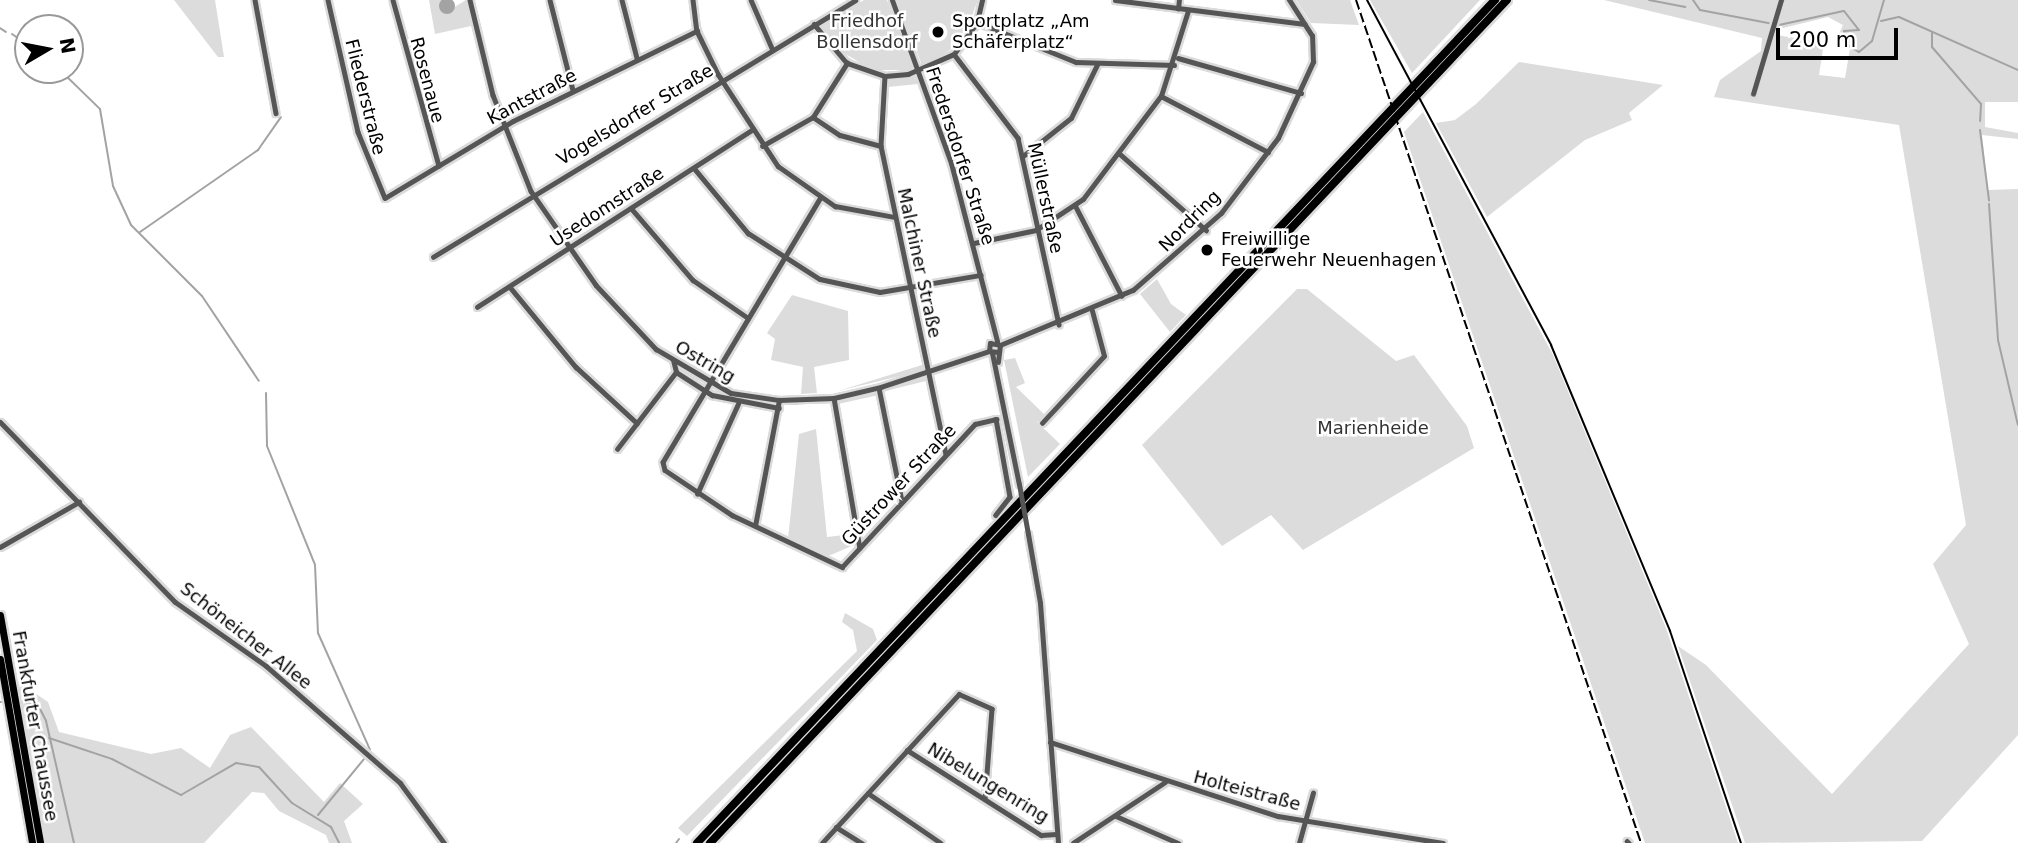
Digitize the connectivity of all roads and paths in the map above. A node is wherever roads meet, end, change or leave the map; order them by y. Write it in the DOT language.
graph roads {
  1 [pos="255,0"];
  2 [pos="328,0"];
  3 [pos="394,0"];
  4 [pos="470,0"];
  5 [pos="550,0"];
  6 [pos="622,0"];
  7 [pos="693,0"];
  8 [pos="751,0"];
  9 [pos="855,0"];
  10 [pos="892,0"];
  11 [pos="982,0"];
  12 [pos="1115,0"];
  13 [pos="1179,0"];
  14 [pos="1289,0"];
  15 [pos="1494,0"];
  16 [pos="1507,0"];
  17 [pos="1782,0"];
  18 [pos="1125,1"];
  19 [pos="1178,9"];
  20 [pos="1188,10"];
  21 [pos="976,22"];
  22 [pos="814,24"];
  23 [pos="1304,24"];
  24 [pos="697,31"];
  25 [pos="772,48"];
  26 [pos="954,54"];
  27 [pos="637,58"];
  28 [pos="1178,58"];
  29 [pos="847,63"];
  30 [pos="1097,65"];
  31 [pos="1174,65"];
  32 [pos="919,72"];
  33 [pos="885,76"];
  34 [pos="721,79"];
  35 [pos="573,90"];
  36 [pos="1301,93"];
  37 [pos="1753,94"];
  38 [pos="1161,96"];
  39 [pos="276,113"];
  40 [pos="813,117"];
  41 [pos="504,127"];
  42 [pos="752,130"];
  43 [pos="762,146"];
  44 [pos="881,146"];
  45 [pos="1268,152"];
  46 [pos="1120,154"];
  47 [pos="1023,156"];
  48 [pos="439,166"];
  49 [pos="694,168"];
  50 [pos="533,194"];
  51 [pos="385,198"];
  52 [pos="820,199"];
  53 [pos="1075,205"];
  54 [pos="631,208"];
  55 [pos="895,217"];
  56 [pos="1038,229"];
  57 [pos="1206,230"];
  58 [pos="975,243"];
  59 [pos="568,248"];
  60 [pos="433,257"];
  61 [pos="784,260"];
  62 [pos="981,275"];
  63 [pos="510,286"];
  64 [pos="910,289"];
  65 [pos="1122,296"];
  66 [pos="477,307"];
  67 [pos="1092,311"];
  68 [pos="748,318"];
  69 [pos="1059,325"];
  70 [pos="994,347"];
  71 [pos="673,360"];
  72 [pos="676,372"];
  73 [pos="927,373"];
  74 [pos="710,384"];
  75 [pos="879,388"];
  76 [pos="707,393"];
  77 [pos="834,398"];
  78 [pos="779,400"];
  79 [pos="738,404"];
  80 [pos="779,408"];
  81 [pos="0,422"];
  82 [pos="637,423"];
  83 [pos="1042,423"];
  84 [pos="617,449"];
  85 [pos="946,453"];
  86 [pos="697,494"];
  87 [pos="79,501"];
  88 [pos="902,501"];
  89 [pos="996,515"];
  90 [pos="755,526"];
  91 [pos="0,547"];
  92 [pos="860,548"];
  93 [pos="0,615"];
  94 [pos="0,659"];
  95 [pos="1049,742"];
  96 [pos="908,750"];
  97 [pos="1165,782"];
  98 [pos="868,793"];
  99 [pos="1313,793"];
  100 [pos="985,799"];
  101 [pos="1116,816"];
  102 [pos="1305,822"];
  103 [pos="836,827"];
  104 [pos="1056,834"];
  105 [pos="1046,836"];
  106 [pos="1443,842"];
  107 [pos="32,843"];
  108 [pos="40,843"];
  109 [pos="443,843"];
  110 [pos="697,843"];
  111 [pos="710,843"];
  112 [pos="821,843"];
  113 [pos="862,843"];
  114 [pos="941,843"];
  115 [pos="1045,843"];
  116 [pos="1058,843"];
  117 [pos="1073,843"];
  118 [pos="1178,843"];
  119 [pos="1300,843"];
  1 -- 39 [label="street"];
  2 -- 51 [label="street, Fliederstraße"];
  3 -- 48 [label="street, Rosenaue"];
  4 -- 41 [label="street, Ostring"];
  5 -- 35 [label="street"];
  6 -- 27 [label="street"];
  7 -- 24 [label="street"];
  8 -- 25 [label="street"];
  9 -- 22 [label="street, Vogelsdorfer Straße"];
  10 -- 32 [label="street, Fredersdorfer Straße"];
  11 -- 21 [label="street"];
  12 -- 18 [label="street"];
  13 -- 19 [label="street"];
  14 -- 23 [label="street"];
  15 -- 110 [label="highway"];
  16 -- 111 [label="highway"];
  17 -- 37 [label="street"];
  18 -- 19 [label="street"];
  19 -- 20 [label="street"];
  20 -- 23 [label="street"];
  20 -- 28 [label="street"];
  21 -- 26 [label="street"];
  21 -- 30 [label="street"];
  22 -- 25 [label="street, Vogelsdorfer Straße"];
  22 -- 29 [label="street"];
  23 -- 36 [label="street, Nordring"];
  24 -- 27 [label="street, Kantstraße"];
  24 -- 34 [label="street"];
  25 -- 34 [label="street, Vogelsdorfer Straße"];
  26 -- 32 [label="street"];
  26 -- 47 [label="street, Müllerstraße"];
  27 -- 35 [label="street, Kantstraße"];
  28 -- 31 [label="street"];
  28 -- 36 [label="street"];
  29 -- 33 [label="street"];
  29 -- 40 [label="street"];
  30 -- 31 [label="street"];
  30 -- 47 [label="street"];
  31 -- 38 [label="street"];
  32 -- 33 [label="street"];
  32 -- 58 [label="street, Fredersdorfer Straße"];
  33 -- 44 [label="street, Malchiner Straße"];
  34 -- 42 [label="street"];
  34 -- 50 [label="street, Vogelsdorfer Straße"];
  35 -- 41 [label="street, Kantstraße"];
  36 -- 45 [label="street, Nordring"];
  38 -- 45 [label="street"];
  38 -- 46 [label="street"];
  40 -- 43 [label="street"];
  40 -- 44 [label="street"];
  41 -- 48 [label="street, Kantstraße"];
  41 -- 50 [label="street, Ostring"];
  42 -- 43 [label="street"];
  42 -- 49 [label="street, Usedomstraße"];
  43 -- 52 [label="street"];
  44 -- 55 [label="street, Malchiner Straße"];
  45 -- 57 [label="street, Nordring"];
  46 -- 53 [label="street"];
  46 -- 57 [label="street"];
  47 -- 56 [label="street, Müllerstraße"];
  48 -- 51 [label="street, Kantstraße"];
  49 -- 54 [label="street, Usedomstraße"];
  49 -- 61 [label="street"];
  50 -- 59 [label="street, Ostring"];
  50 -- 60 [label="street, Vogelsdorfer Straße"];
  52 -- 55 [label="street"];
  52 -- 61 [label="street"];
  53 -- 56 [label="street"];
  53 -- 65 [label="street"];
  54 -- 59 [label="street, Usedomstraße"];
  54 -- 68 [label="street"];
  55 -- 64 [label="street, Malchiner Straße"];
  56 -- 58 [label="street"];
  56 -- 69 [label="street, Müllerstraße"];
  57 -- 65 [label="street, Nordring"];
  58 -- 62 [label="street, Fredersdorfer Straße"];
  59 -- 63 [label="street, Usedomstraße"];
  59 -- 71 [label="street, Ostring"];
  61 -- 64 [label="street"];
  61 -- 68 [label="street"];
  62 -- 64 [label="street"];
  62 -- 70 [label="street, Fredersdorfer Straße"];
  63 -- 66 [label="street, Usedomstraße"];
  63 -- 82 [label="street"];
  64 -- 73 [label="street, Malchiner Straße"];
  65 -- 67 [label="street, Nordring"];
  67 -- 69 [label="street, Nordring"];
  67 -- 83 [label="street"];
  68 -- 74 [label="street"];
  69 -- 70 [label="street, Nordring"];
  70 -- 73 [label="street, Ostring"];
  70 -- 95 [label="street, Fredersdorfer Straße, bridge"];
  71 -- 72 [label="street"];
  71 -- 74 [label="street, Ostring"];
  72 -- 76 [label="street, Ostring"];
  72 -- 82 [label="street"];
  73 -- 75 [label="street, Ostring"];
  73 -- 85 [label="street, Malchiner Straße"];
  74 -- 76 [label="street"];
  74 -- 78 [label="street, Ostring"];
  75 -- 77 [label="street, Ostring"];
  75 -- 88 [label="street"];
  76 -- 79 [label="street, Ostring"];
  76 -- 86 [label="street, Güstrower Straße"];
  77 -- 78 [label="street, Ostring"];
  77 -- 92 [label="street"];
  78 -- 80 [label="street"];
  79 -- 80 [label="street, Ostring"];
  79 -- 86 [label="street"];
  80 -- 90 [label="street"];
  81 -- 87 [label="street, Schöneicher Allee"];
  82 -- 84 [label="street"];
  85 -- 88 [label="street, Güstrower Straße"];
  85 -- 89 [label="street, Güstrower Straße"];
  86 -- 90 [label="street, Güstrower Straße"];
  87 -- 91 [label="street"];
  87 -- 109 [label="street, Schöneicher Allee"];
  88 -- 92 [label="street, Güstrower Straße"];
  90 -- 92 [label="street, Güstrower Straße"];
  93 -- 108 [label="main road, Frankfurter Chaussee"];
  94 -- 107 [label="main road, Frankfurter Chaussee"];
  95 -- 97 [label="street, Holteistraße"];
  95 -- 104 [label="street, Fredersdorfer Straße"];
  96 -- 98 [label="street, Nibelungenring"];
  96 -- 100 [label="street, Nibelungenring"];
  96 -- 100 [label="street"];
  97 -- 101 [label="street"];
  97 -- 102 [label="street, Holteistraße"];
  98 -- 103 [label="street, Nibelungenring"];
  98 -- 114 [label="street"];
  99 -- 102 [label="street"];
  100 -- 105 [label="street, Nibelungenring"];
  101 -- 117 [label="street"];
  101 -- 118 [label="street"];
  102 -- 106 [label="street, Holteistraße"];
  102 -- 119 [label="street"];
  103 -- 112 [label="street, Nibelungenring"];
  103 -- 113 [label="street"];
  104 -- 105 [label="street, Nibelungenring"];
  104 -- 116 [label="street, Fredersdorfer Straße"];
  105 -- 115 [label="street"];
}
